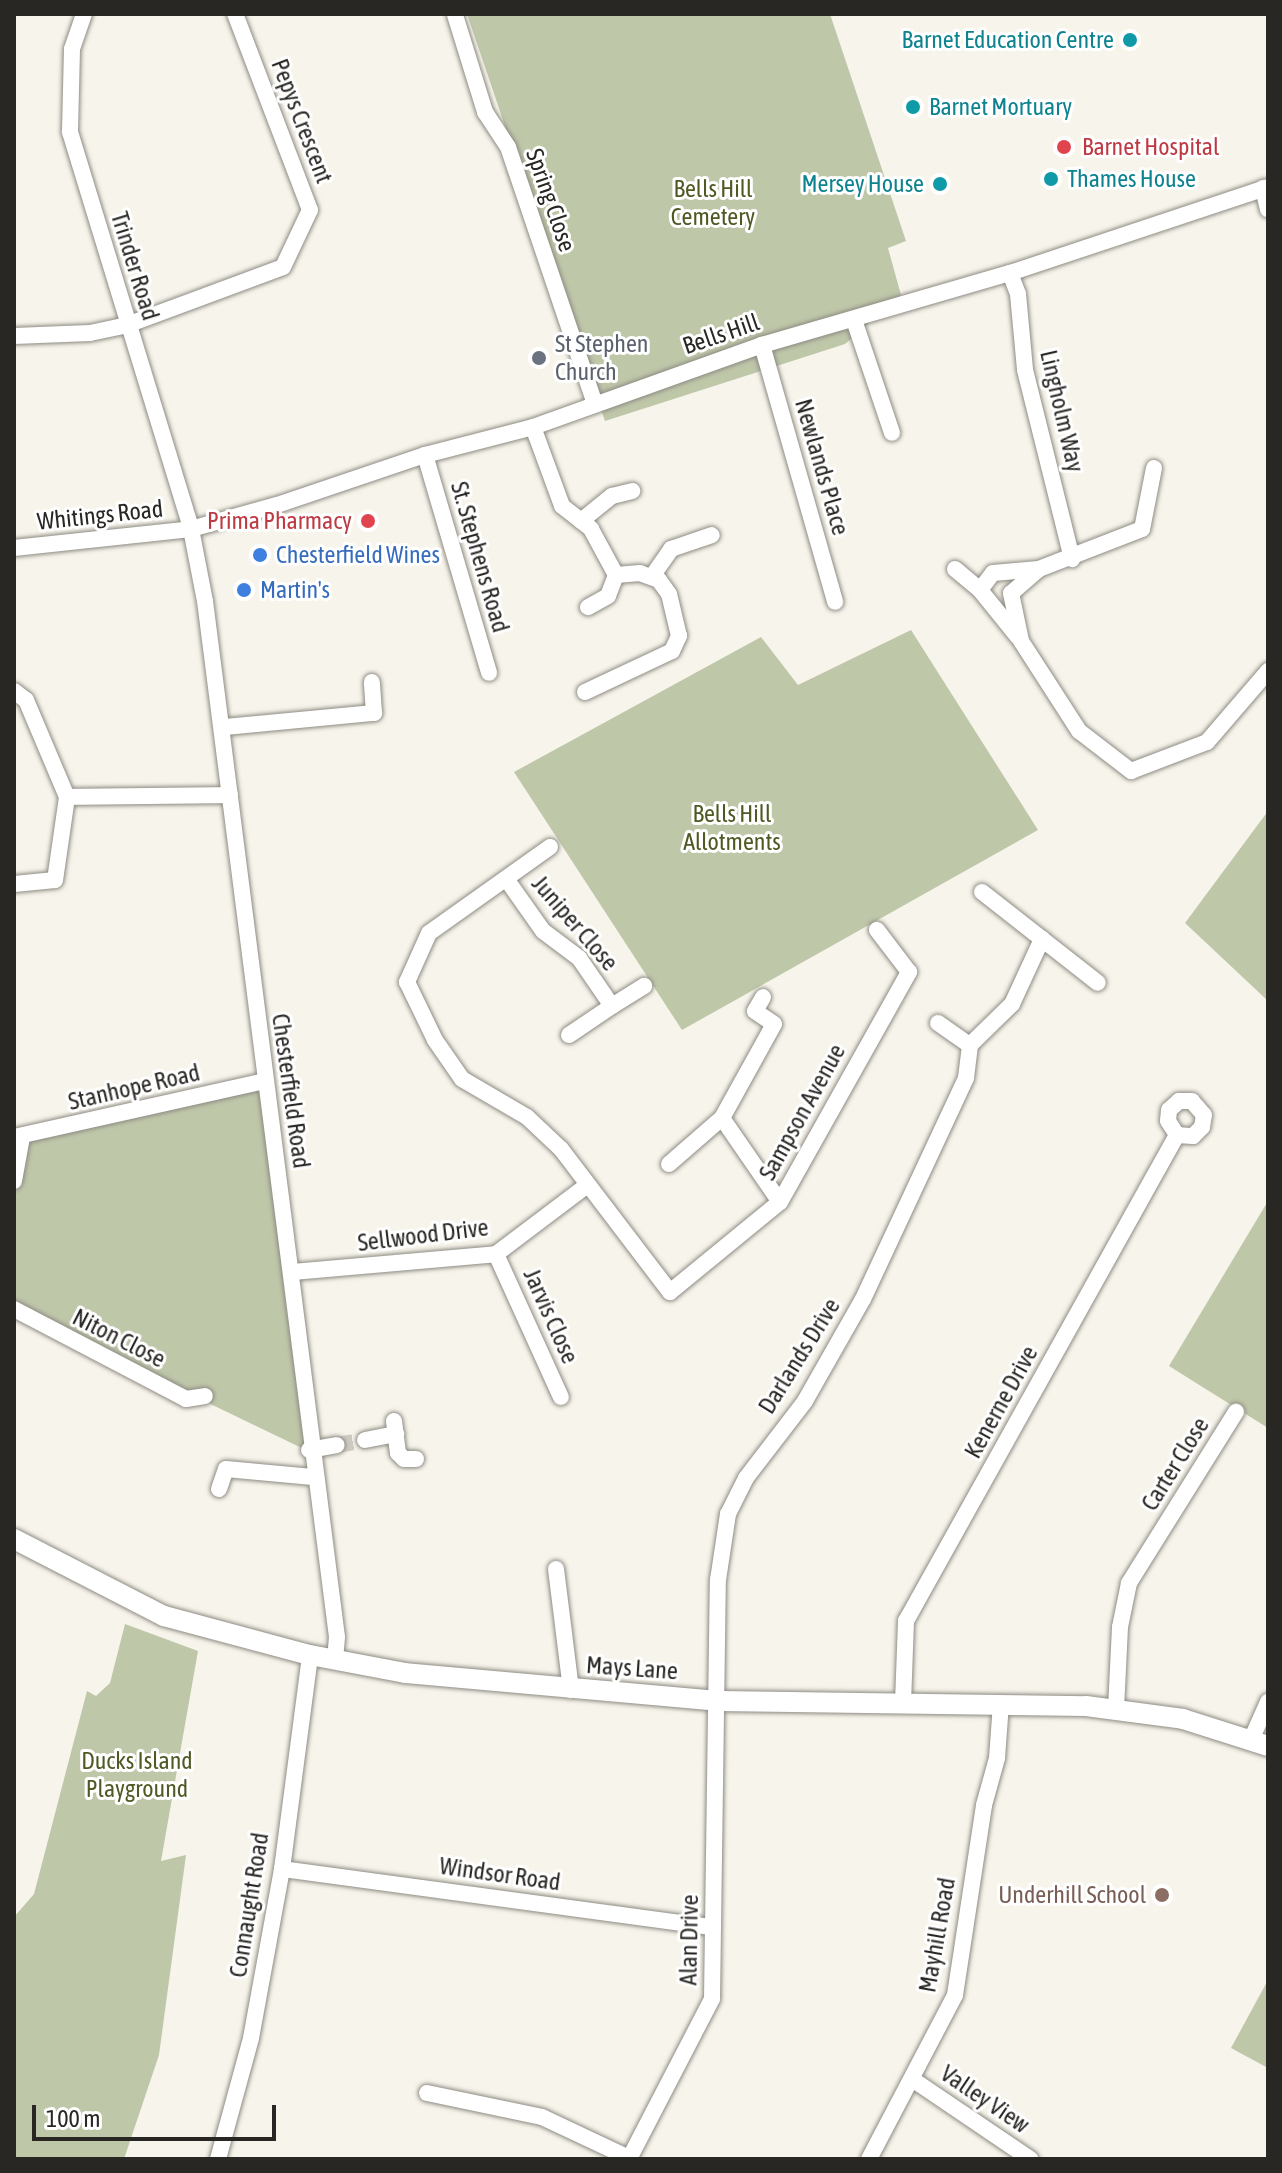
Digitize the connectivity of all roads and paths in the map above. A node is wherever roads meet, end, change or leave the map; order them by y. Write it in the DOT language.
graph roads {
  1 [pos="84,14"];
  2 [pos="235,14"];
  3 [pos="455,15"];
  4 [pos="1266,188"];
  5 [pos="1268,209"];
  6 [pos="1010,273"];
  7 [pos="854,320"];
  8 [pos="127,325"];
  9 [pos="14,336"];
  10 [pos="762,345"];
  11 [pos="595,404"];
  12 [pos="533,427"];
  13 [pos="892,433"];
  14 [pos="425,455"];
  15 [pos="1154,468"];
  16 [pos="632,491"];
  17 [pos="581,521"];
  18 [pos="191,529"];
  19 [pos="712,535"];
  20 [pos="14,548"];
  21 [pos="1072,559"];
  22 [pos="955,569"];
  23 [pos="1039,569"];
  24 [pos="616,575"];
  25 [pos="653,575"];
  26 [pos="980,590"];
  27 [pos="835,602"];
  28 [pos="588,607"];
  29 [pos="1021,641"];
  30 [pos="1268,671"];
  31 [pos="489,673"];
  32 [pos="372,682"];
  33 [pos="14,691"];
  34 [pos="585,692"];
  35 [pos="225,727"];
  36 [pos="230,795"];
  37 [pos="67,797"];
  38 [pos="550,847"];
  39 [pos="507,880"];
  40 [pos="14,884"];
  41 [pos="982,892"];
  42 [pos="877,930"];
  43 [pos="1042,939"];
  44 [pos="1098,983"];
  45 [pos="644,986"];
  46 [pos="763,997"];
  47 [pos="612,1006"];
  48 [pos="938,1023"];
  49 [pos="569,1035"];
  50 [pos="970,1045"];
  51 [pos="265,1081"];
  52 [pos="722,1118"];
  53 [pos="1177,1135"];
  54 [pos="18,1137"];
  55 [pos="669,1164"];
  56 [pos="14,1181"];
  57 [pos="586,1186"];
  58 [pos="780,1202"];
  59 [pos="496,1254"];
  60 [pos="292,1272"];
  61 [pos="14,1309"];
  62 [pos="205,1396"];
  63 [pos="561,1397"];
  64 [pos="1236,1412"];
  65 [pos="365,1440"];
  66 [pos="337,1445"];
  67 [pos="309,1450"];
  68 [pos="416,1459"];
  69 [pos="313,1477"];
  70 [pos="219,1489"];
  71 [pos="14,1539"];
  72 [pos="556,1569"];
  73 [pos="310,1655"];
  74 [pos="335,1661"];
  75 [pos="571,1690"];
  76 [pos="719,1701"];
  77 [pos="1268,1702"];
  78 [pos="903,1703"];
  79 [pos="1001,1703"];
  80 [pos="1116,1709"];
  81 [pos="1260,1743"];
  82 [pos="282,1869"];
  83 [pos="711,1927"];
  84 [pos="912,2079"];
  85 [pos="427,2093"];
  86 [pos="629,2158"];
  87 [pos="218,2159"];
  88 [pos="869,2159"];
  89 [pos="1030,2159"];
  1 -- 8 [label="street, Trinder Road"];
  2 -- 8 [label="street, Pepys Crescent"];
  3 -- 11 [label="street, Spring Close"];
  4 -- 5 [label="street"];
  4 -- 6 [label="street, Bells Hill"];
  6 -- 7 [label="street, Bells Hill"];
  6 -- 21 [label="street, Lingholm Way"];
  7 -- 10 [label="street, Bells Hill"];
  7 -- 13 [label="street"];
  8 -- 9 [label="street, Pepys Crescent"];
  8 -- 18 [label="street, Trinder Road"];
  10 -- 11 [label="street, Bells Hill"];
  10 -- 27 [label="street, Newlands Place"];
  11 -- 12 [label="street, Bells Hill"];
  12 -- 14 [label="street, Bells Hill"];
  12 -- 17 [label="street"];
  14 -- 18 [label="street, Bells Hill"];
  14 -- 31 [label="street, St. Stephens Road"];
  15 -- 21 [label="street"];
  16 -- 17 [label="street"];
  17 -- 24 [label="street"];
  18 -- 20 [label="street, Whitings Road"];
  18 -- 35 [label="street, Chesterfield Road"];
  19 -- 25 [label="street"];
  21 -- 23 [label="street"];
  22 -- 26 [label="street"];
  23 -- 26 [label="street"];
  23 -- 29 [label="street"];
  24 -- 25 [label="street"];
  24 -- 28 [label="street"];
  25 -- 34 [label="street"];
  26 -- 29 [label="street"];
  29 -- 30 [label="street"];
  32 -- 35 [label="street"];
  33 -- 37 [label="street"];
  35 -- 36 [label="street, Chesterfield Road"];
  36 -- 37 [label="street"];
  36 -- 51 [label="street, Chesterfield Road"];
  37 -- 40 [label="street"];
  38 -- 39 [label="street"];
  39 -- 47 [label="street, Juniper Close"];
  39 -- 57 [label="street"];
  41 -- 43 [label="street"];
  42 -- 58 [label="street, Sampson Avenue"];
  43 -- 44 [label="street"];
  43 -- 50 [label="street"];
  45 -- 47 [label="street, Juniper Close"];
  46 -- 52 [label="street"];
  47 -- 49 [label="street"];
  48 -- 50 [label="street"];
  50 -- 76 [label="street, Darlands Drive"];
  51 -- 54 [label="street, Stanhope Road"];
  51 -- 60 [label="street, Chesterfield Road"];
  52 -- 55 [label="street"];
  52 -- 58 [label="street"];
  53 -- 78 [label="street, Kenerne Drive"];
  54 -- 56 [label="street"];
  57 -- 58 [label="street, Sampson Avenue"];
  57 -- 59 [label="street, Sellwood Drive"];
  59 -- 60 [label="street, Sellwood Drive"];
  59 -- 63 [label="street, Jarvis Close"];
  60 -- 67 [label="street, Chesterfield Road"];
  61 -- 62 [label="street, Niton Close"];
  64 -- 80 [label="street, Carter Close"];
  65 -- 68 [label="street"];
  66 -- 67 [label="street"];
  67 -- 69 [label="street, Chesterfield Road"];
  69 -- 70 [label="street"];
  69 -- 74 [label="street, Chesterfield Road"];
  71 -- 73 [label="street, Mays Lane"];
  72 -- 75 [label="street"];
  73 -- 74 [label="street, Mays Lane"];
  73 -- 82 [label="street, Connaught Road"];
  74 -- 75 [label="street, Mays Lane"];
  75 -- 76 [label="street, Mays Lane"];
  76 -- 78 [label="street, Mays Lane"];
  76 -- 83 [label="street, Alan Drive"];
  77 -- 81 [label="street"];
  78 -- 79 [label="street, Mays Lane"];
  79 -- 80 [label="street, Mays Lane"];
  79 -- 84 [label="street, Mayhill Road"];
  80 -- 81 [label="street, Mays Lane"];
  82 -- 83 [label="street, Windsor Road"];
  82 -- 87 [label="street, Connaught Road"];
  83 -- 86 [label="street, Alan Drive"];
  84 -- 88 [label="street, Mayhill Road"];
  84 -- 89 [label="street, Valley View"];
  85 -- 86 [label="street"];
}
